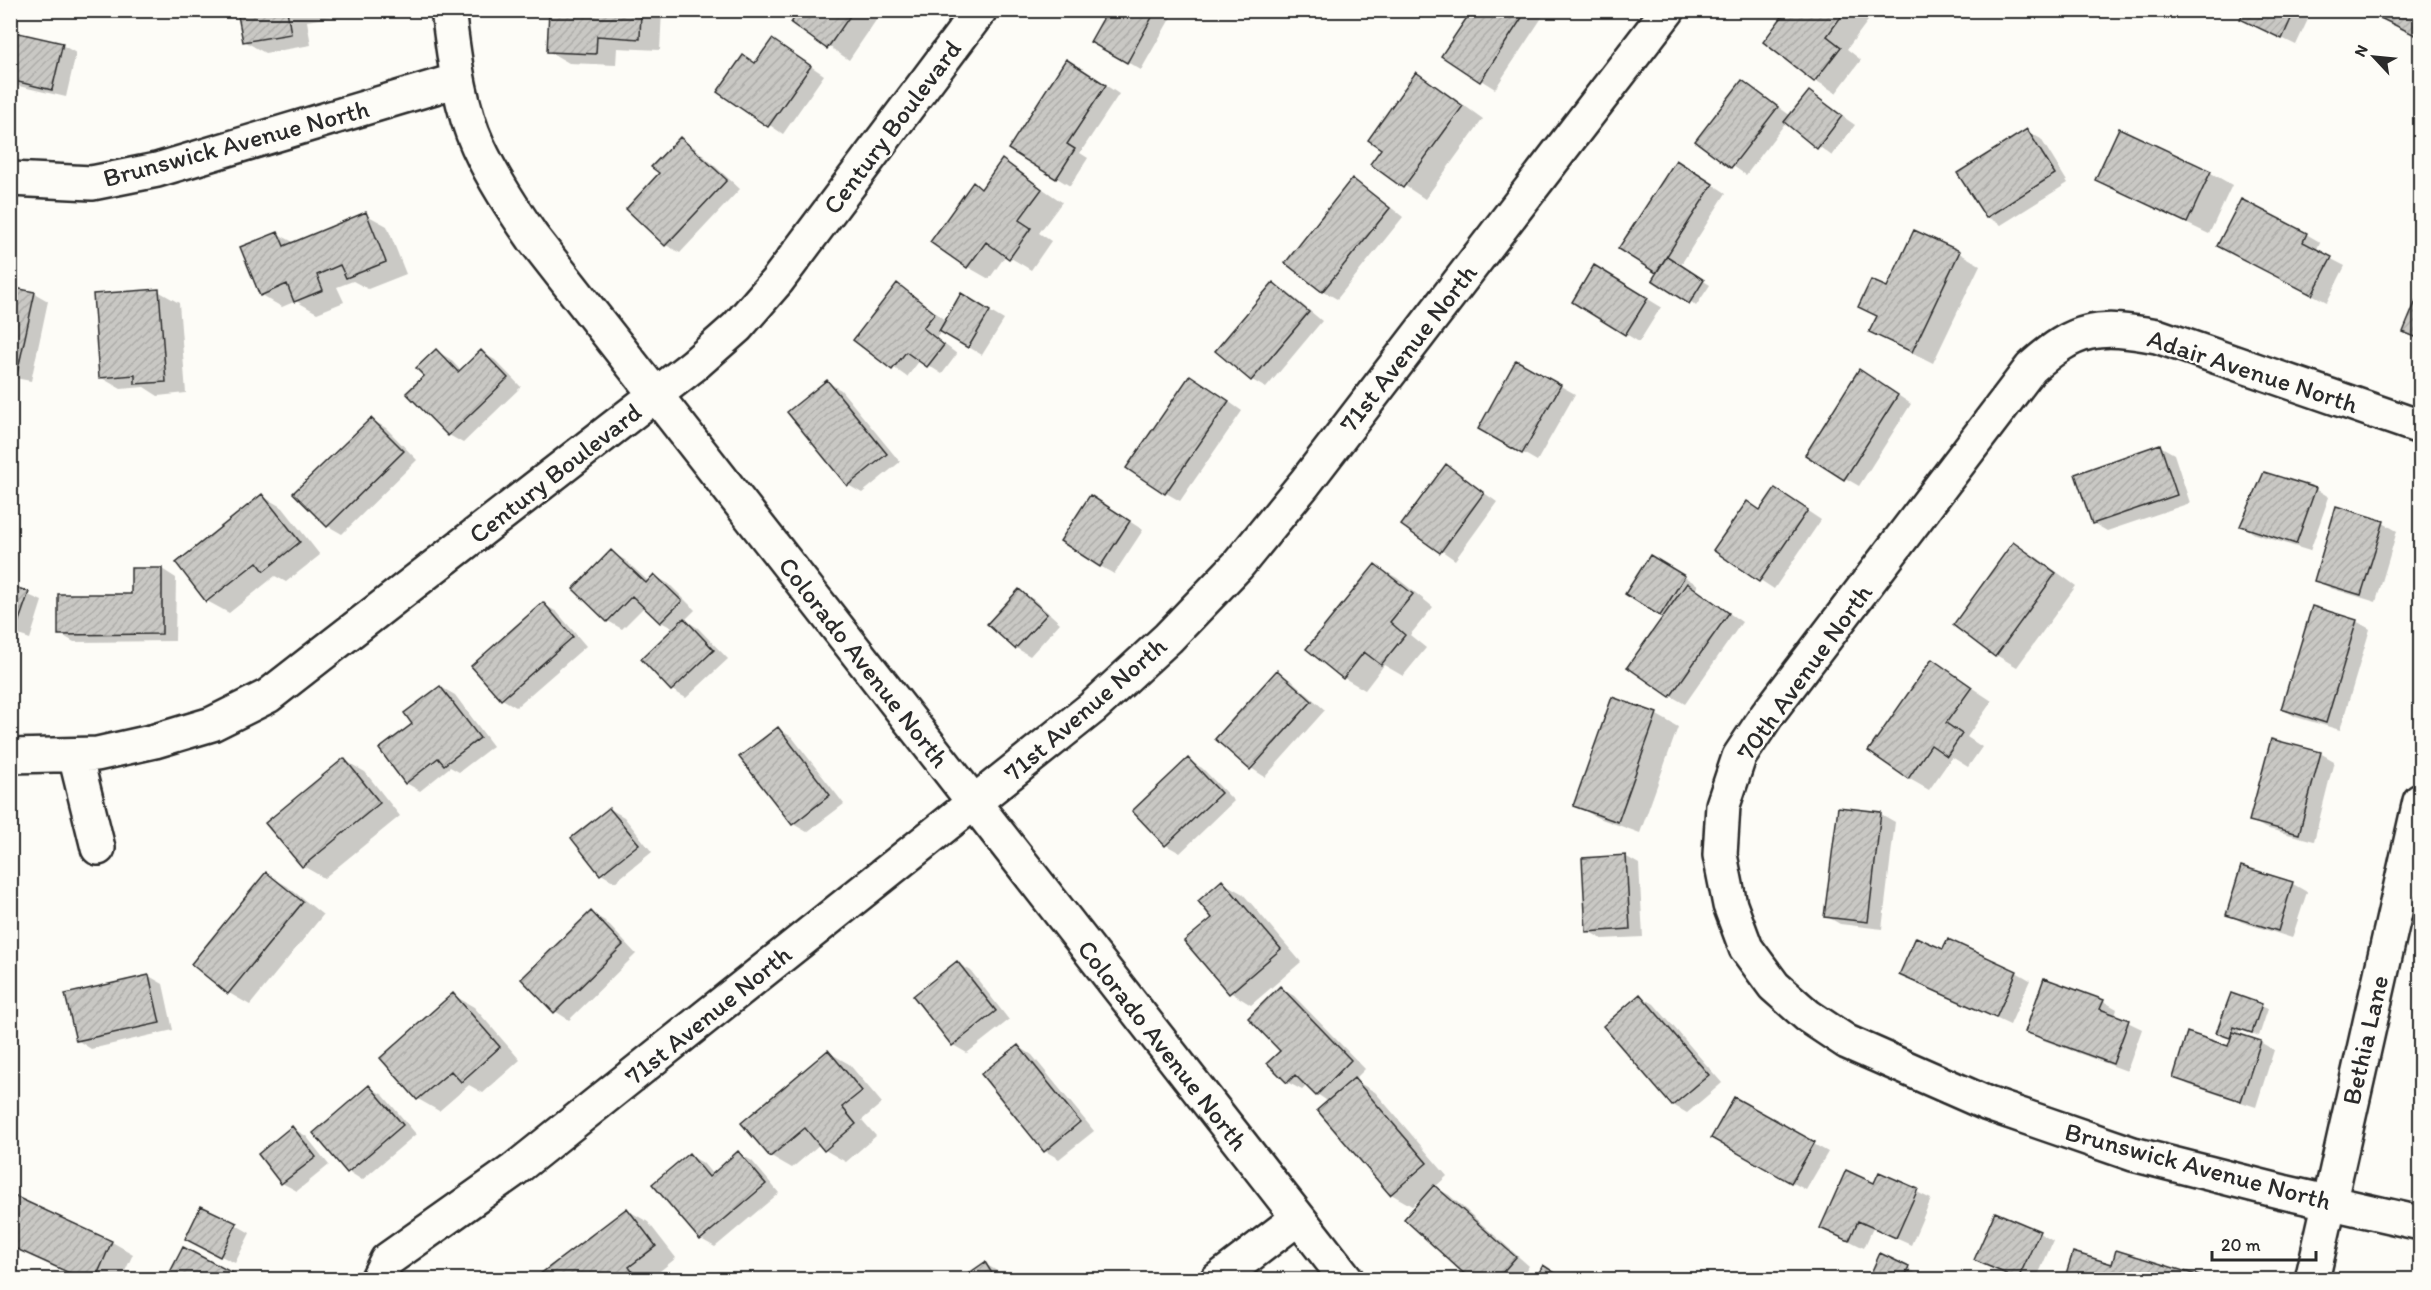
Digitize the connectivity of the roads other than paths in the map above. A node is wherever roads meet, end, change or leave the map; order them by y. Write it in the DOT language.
graph roads {
  1 [pos="448,10"];
  2 [pos="980,10"];
  3 [pos="1668,10"];
  4 [pos="458,80"];
  5 [pos="10,179"];
  6 [pos="2084,332"];
  7 [pos="655,395"];
  8 [pos="2421,427"];
  9 [pos="75,755"];
  10 [pos="10,756"];
  11 [pos="2421,801"];
  12 [pos="974,803"];
  13 [pos="98,848"];
  14 [pos="1847,1042"];
  15 [pos="2329,1203"];
  16 [pos="1298,1218"];
  17 [pos="2421,1224"];
  18 [pos="377,1280"];
  19 [pos="1217,1280"];
  20 [pos="1347,1280"];
  21 [pos="2312,1280"];
  1 -- 4 [label="street, Colorado Avenue North"];
  2 -- 7 [label="street, Century Boulevard"];
  3 -- 12 [label="street, 71st Avenue North"];
  4 -- 5 [label="street, Brunswick Avenue North"];
  4 -- 7 [label="street, Colorado Avenue North"];
  6 -- 8 [label="street, Adair Avenue North"];
  6 -- 14 [label="street, 70th Avenue North"];
  7 -- 9 [label="street, Century Boulevard"];
  7 -- 12 [label="street, Colorado Avenue North"];
  9 -- 10 [label="street, Century Boulevard"];
  9 -- 13 [label="street"];
  11 -- 15 [label="street, Bethia Lane"];
  12 -- 16 [label="street, Colorado Avenue North"];
  12 -- 18 [label="street, 71st Avenue North"];
  14 -- 15 [label="street, Brunswick Avenue North"];
  15 -- 17 [label="street, Brunswick Avenue North"];
  15 -- 21 [label="street, Bethia Lane"];
  16 -- 19 [label="street"];
  16 -- 20 [label="street, Colorado Avenue North"];
}
